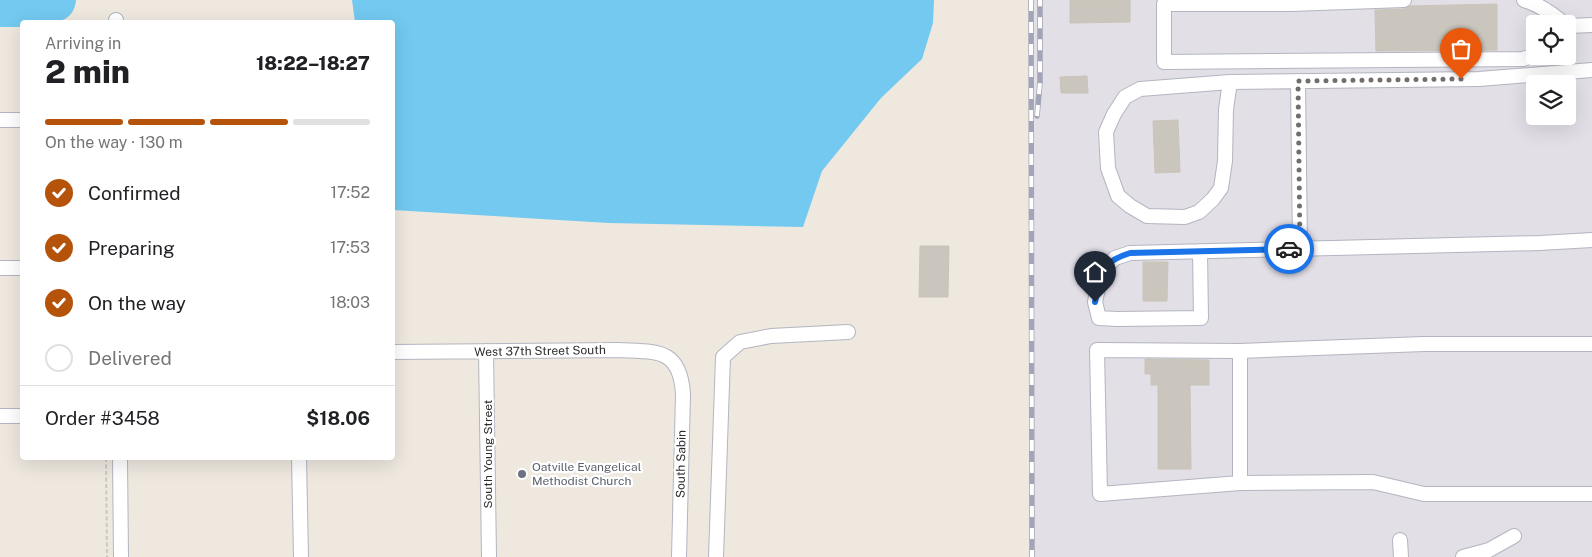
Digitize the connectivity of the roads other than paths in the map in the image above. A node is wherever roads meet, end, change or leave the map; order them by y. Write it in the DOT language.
graph roads {
  1 [pos="1404,0"];
  2 [pos="1524,0"];
  3 [pos="1553,15"];
  4 [pos="1592,25"];
  5 [pos="1576,26"];
  6 [pos="1526,58"];
  7 [pos="1592,70"];
  8 [pos="1298,81"];
  9 [pos="1230,82"];
  10 [pos="0,120"];
  11 [pos="20,120"];
  12 [pos="1592,240"];
  13 [pos="1300,249"];
  14 [pos="1200,251"];
  15 [pos="0,268"];
  16 [pos="20,268"];
  17 [pos="848,332"];
  18 [pos="1592,344"];
  19 [pos="486,351"];
  20 [pos="1240,351"];
  21 [pos="395,352"];
  22 [pos="680,371"];
  23 [pos="0,416"];
  24 [pos="20,416"];
  25 [pos="120,460"];
  26 [pos="299,460"];
  27 [pos="1240,483"];
  28 [pos="1592,494"];
  29 [pos="1514,536"];
  30 [pos="1400,540"];
  31 [pos="121,557"];
  32 [pos="301,557"];
  33 [pos="489,557"];
  34 [pos="680,557"];
  35 [pos="716,557"];
  36 [pos="1401,557"];
  37 [pos="1463,557"];
  1 -- 6 [label="street"];
  2 -- 3 [label="street"];
  4 -- 5 [label="street"];
  7 -- 8 [label="street"];
  8 -- 9 [label="street"];
  8 -- 13 [label="street"];
  9 -- 9 [label="street"];
  10 -- 11 [label="street"];
  12 -- 13 [label="street"];
  13 -- 14 [label="street"];
  14 -- 14 [label="street"];
  15 -- 16 [label="street"];
  17 -- 35 [label="street"];
  18 -- 20 [label="street"];
  19 -- 21 [label="street, West 37th Street South"];
  19 -- 22 [label="street, West 37th Street South"];
  19 -- 33 [label="street, South Young Street"];
  20 -- 27 [label="street"];
  20 -- 27 [label="street"];
  22 -- 34 [label="street, South Sabin"];
  23 -- 24 [label="street"];
  25 -- 31 [label="street"];
  26 -- 32 [label="street"];
  27 -- 28 [label="street"];
  29 -- 37 [label="street"];
  30 -- 36 [label="street"];
}
